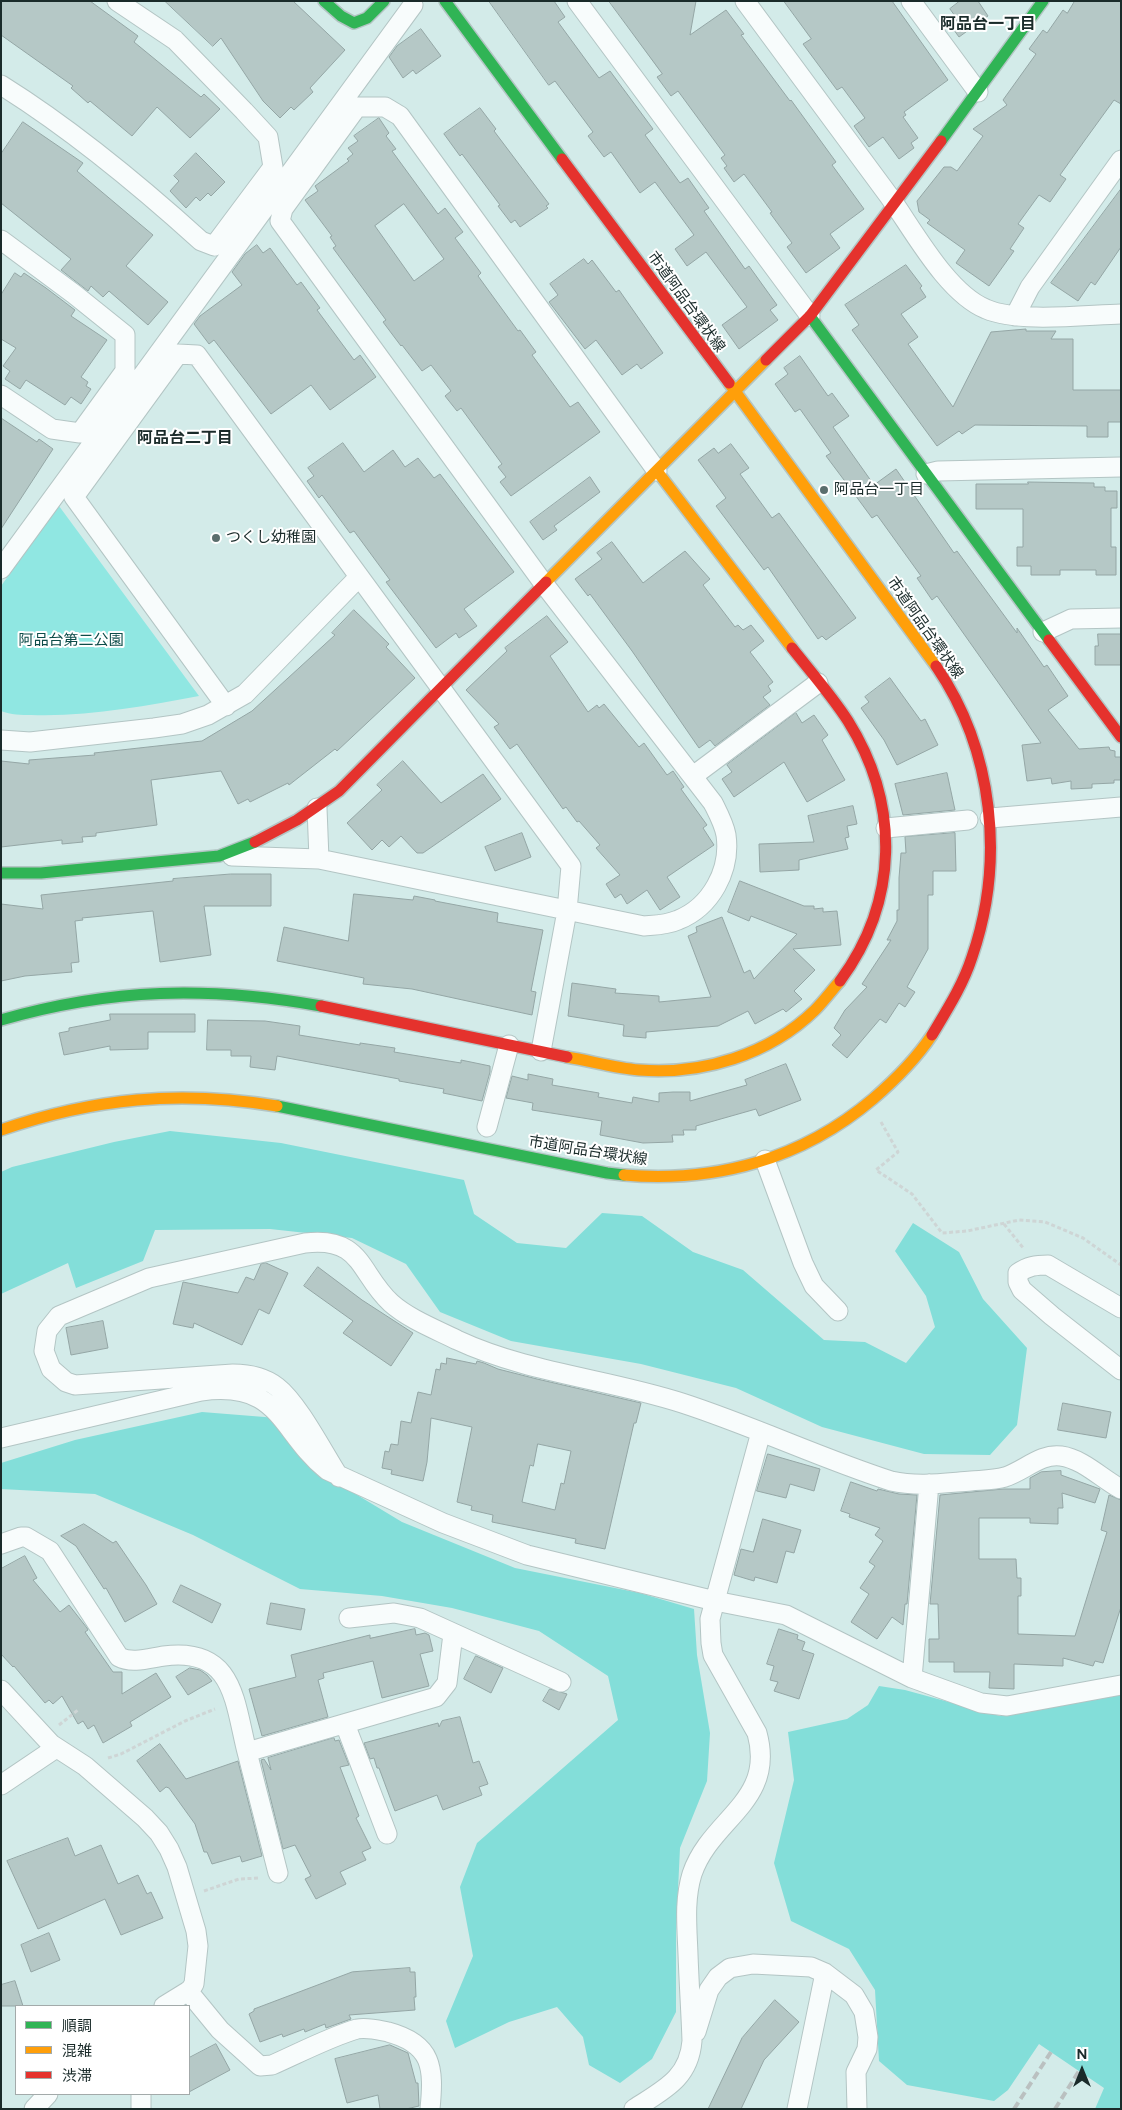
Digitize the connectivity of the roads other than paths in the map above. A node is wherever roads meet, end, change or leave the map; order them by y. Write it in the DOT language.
graph roads {
  1 [pos="117,1"];
  2 [pos="324,1"];
  3 [pos="384,1"];
  4 [pos="445,1"];
  5 [pos="577,1"];
  6 [pos="745,1"];
  7 [pos="911,1"];
  8 [pos="1043,1"];
  9 [pos="412,5"];
  10 [pos="1,85"];
  11 [pos="978,92"];
  12 [pos="1121,160"];
  13 [pos="894,204"];
  14 [pos="1,240"];
  15 [pos="1121,314"];
  16 [pos="810,316"];
  17 [pos="1015,316"];
  18 [pos="735,393"];
  19 [pos="1,395"];
  20 [pos="1121,467"];
  21 [pos="657,471"];
  22 [pos="926,474"];
  23 [pos="1,569"];
  24 [pos="359,577"];
  25 [pos="544,584"];
  26 [pos="1121,618"];
  27 [pos="1043,632"];
  28 [pos="818,683"];
  29 [pos="441,689"];
  30 [pos="226,706"];
  31 [pos="1121,737"];
  32 [pos="1,740"];
  33 [pos="693,776"];
  34 [pos="1121,807"];
  35 [pos="317,808"];
  36 [pos="990,818"];
  37 [pos="968,820"];
  38 [pos="886,828"];
  39 [pos="219,856"];
  40 [pos="319,859"];
  41 [pos="1,873"];
  42 [pos="567,911"];
  43 [pos="1,1020"];
  44 [pos="509,1045"];
  45 [pos="541,1051"];
  46 [pos="487,1127"];
  47 [pos="1,1130"];
  48 [pos="765,1160"];
  49 [pos="1121,1308"];
  50 [pos="838,1311"];
  51 [pos="1121,1370"];
  52 [pos="761,1432"];
  53 [pos="1,1438"];
  54 [pos="339,1477"];
  55 [pos="929,1484"];
  56 [pos="1121,1489"];
  57 [pos="1,1544"];
  58 [pos="715,1601"];
  59 [pos="349,1618"];
  60 [pos="454,1634"];
  61 [pos="912,1678"];
  62 [pos="561,1682"];
  63 [pos="1121,1685"];
  64 [pos="1,1690"];
  65 [pos="346,1724"];
  66 [pos="56,1748"];
  67 [pos="246,1752"];
  68 [pos="1,1785"];
  69 [pos="387,1834"];
  70 [pos="271,1876"];
  71 [pos="826,1973"];
  72 [pos="188,1991"];
  73 [pos="166,2005"];
  74 [pos="691,2050"];
  75 [pos="47,2095"];
  76 [pos="55,2095"];
  77 [pos="141,2095"];
  78 [pos="34,2109"];
  79 [pos="55,2109"];
  80 [pos="141,2109"];
  81 [pos="430,2109"];
  82 [pos="634,2109"];
  83 [pos="797,2109"];
  84 [pos="857,2109"];
  1 -- 10 [label="street"];
  2 -- 3 [label="street"];
  4 -- 18 [label="street, 市道阿品台環状線"];
  5 -- 16 [label="street"];
  6 -- 13 [label="street"];
  7 -- 11 [label="street"];
  8 -- 11 [label="street"];
  9 -- 23 [label="street"];
  11 -- 13 [label="street"];
  12 -- 17 [label="street"];
  13 -- 16 [label="street"];
  13 -- 17 [label="street"];
  14 -- 19 [label="street"];
  15 -- 17 [label="street"];
  16 -- 18 [label="street"];
  16 -- 22 [label="street"];
  18 -- 21 [label="street"];
  18 -- 36 [label="street, 市道阿品台環状線"];
  20 -- 22 [label="street"];
  21 -- 25 [label="street"];
  21 -- 25 [label="street"];
  21 -- 28 [label="street"];
  22 -- 27 [label="street"];
  24 -- 29 [label="street"];
  24 -- 30 [label="street"];
  24 -- 30 [label="street"];
  25 -- 29 [label="street"];
  25 -- 33 [label="street"];
  26 -- 27 [label="street"];
  27 -- 31 [label="street"];
  28 -- 33 [label="street"];
  28 -- 38 [label="street"];
  29 -- 35 [label="street"];
  29 -- 42 [label="street"];
  30 -- 32 [label="street"];
  33 -- 42 [label="street"];
  34 -- 36 [label="street"];
  35 -- 39 [label="street"];
  35 -- 40 [label="street"];
  36 -- 48 [label="street, 市道阿品台環状線"];
  37 -- 38 [label="street"];
  38 -- 45 [label="street"];
  39 -- 40 [label="street"];
  39 -- 41 [label="street"];
  40 -- 42 [label="street"];
  42 -- 45 [label="street"];
  43 -- 44 [label="street"];
  44 -- 45 [label="street"];
  44 -- 46 [label="street"];
  47 -- 48 [label="street, 市道阿品台環状線"];
  48 -- 50 [label="street"];
  49 -- 51 [label="street"];
  52 -- 54 [label="street"];
  52 -- 55 [label="street"];
  52 -- 58 [label="street"];
  53 -- 54 [label="street"];
  54 -- 58 [label="street"];
  55 -- 56 [label="street"];
  55 -- 61 [label="street"];
  57 -- 67 [label="street"];
  58 -- 61 [label="street"];
  58 -- 74 [label="street"];
  59 -- 60 [label="street"];
  60 -- 62 [label="street"];
  60 -- 65 [label="street"];
  61 -- 63 [label="street"];
  64 -- 66 [label="street"];
  65 -- 67 [label="street"];
  65 -- 69 [label="street"];
  66 -- 68 [label="street"];
  66 -- 72 [label="street"];
  67 -- 70 [label="street"];
  71 -- 74 [label="street"];
  71 -- 83 [label="street"];
  71 -- 84 [label="street"];
  72 -- 73 [label="street"];
  72 -- 81 [label="street"];
  74 -- 82 [label="street"];
  75 -- 78 [label="street"];
  76 -- 79 [label="street"];
  77 -- 80 [label="street"];
}
